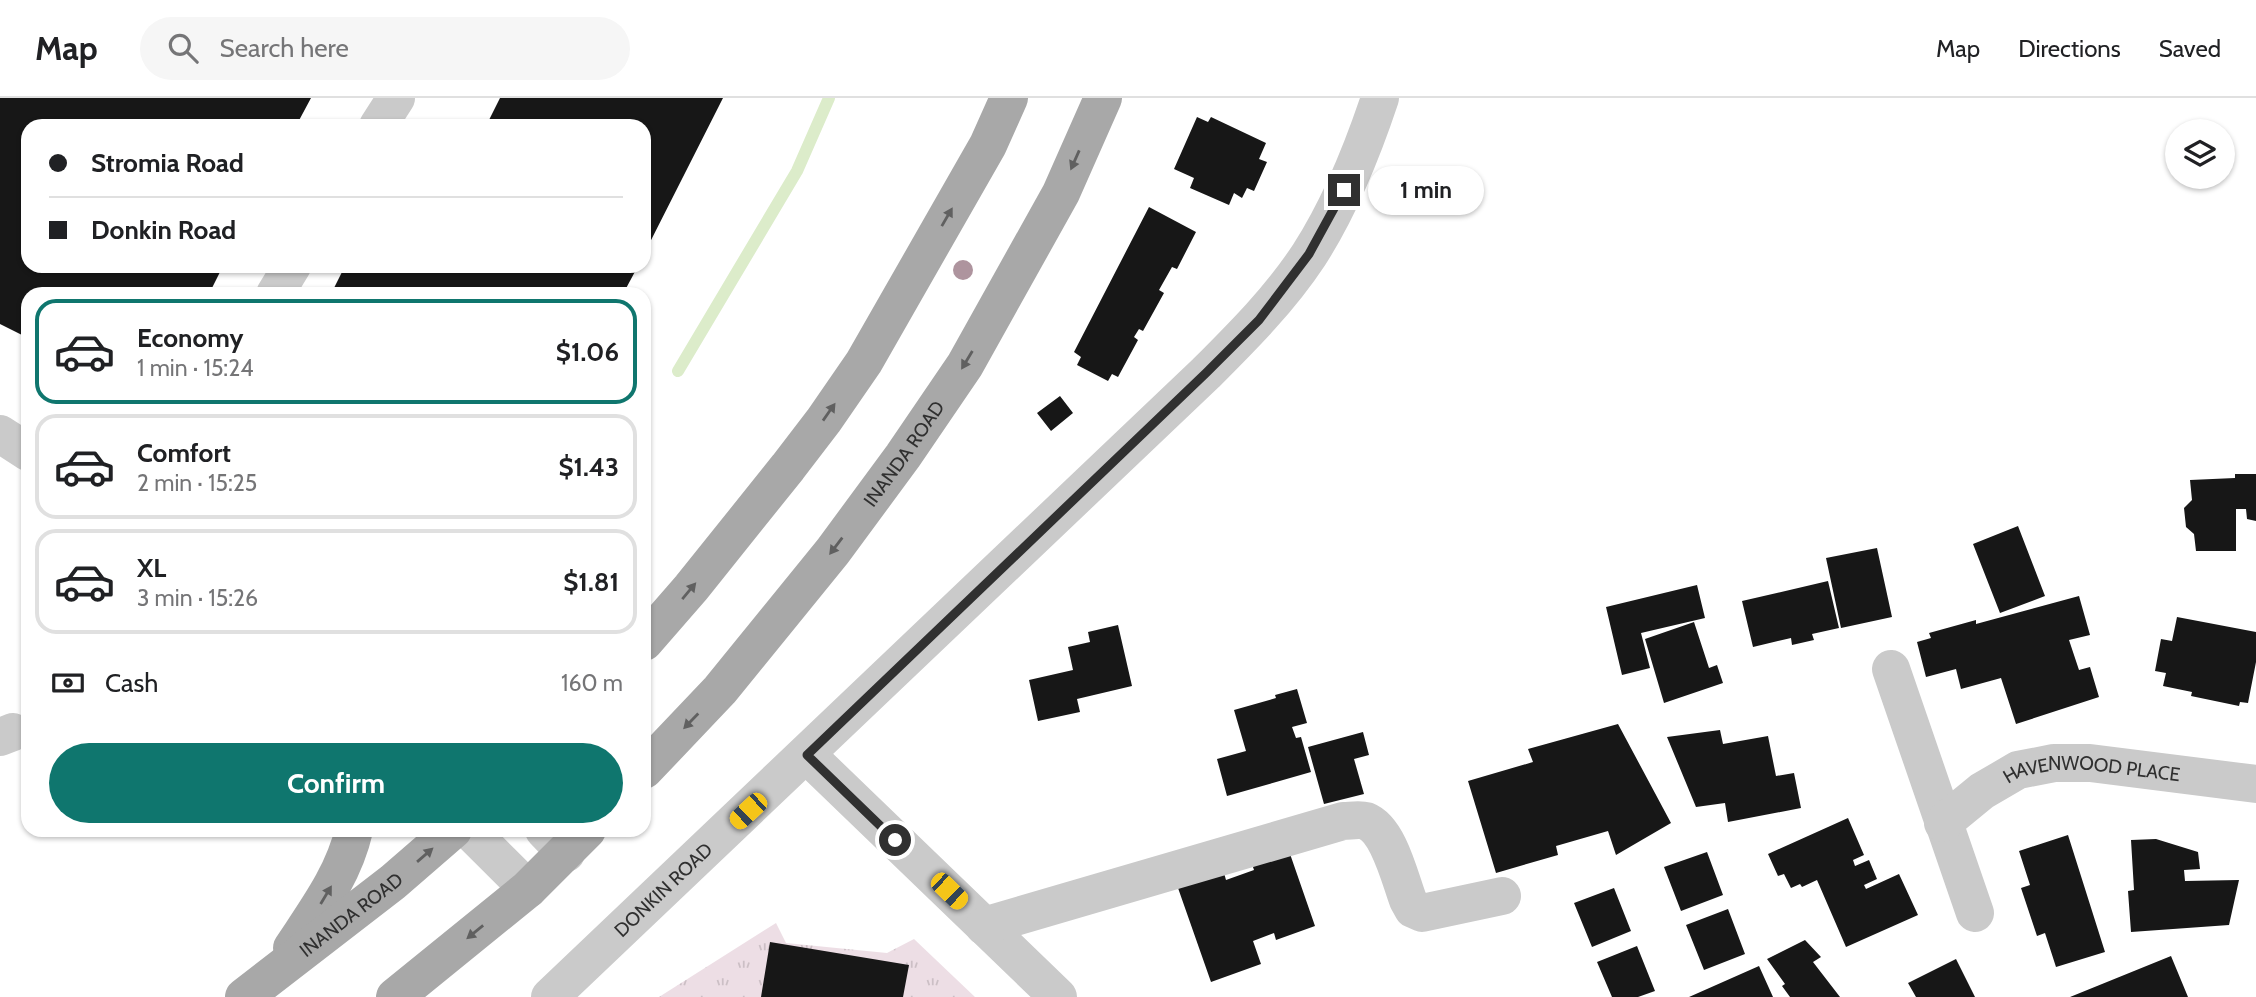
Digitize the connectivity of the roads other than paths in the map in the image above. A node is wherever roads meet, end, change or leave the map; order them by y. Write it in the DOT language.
graph roads {
  1 [pos="396,98"];
  2 [pos="1009,98"];
  3 [pos="1103,98"];
  4 [pos="1380,98"];
  5 [pos="382,119"];
  6 [pos="0,434"];
  7 [pos="21,448"];
  8 [pos="651,634"];
  9 [pos="1891,669"];
  10 [pos="807,755"];
  11 [pos="651,763"];
  12 [pos="2256,784"];
  13 [pos="1943,823"];
  14 [pos="352,837"];
  15 [pos="445,837"];
  16 [pos="476,837"];
  17 [pos="566,837"];
  18 [pos="528,889"];
  19 [pos="1502,896"];
  20 [pos="1975,913"];
  21 [pos="984,926"];
  22 [pos="275,973"];
  23 [pos="244,997"];
  24 [pos="395,997"];
  25 [pos="550,997"];
  26 [pos="1058,997"];
  1 -- 5 [label="street"];
  8 -- 2 [label="main road, one-way"];
  3 -- 11 [label="main road, INANDA ROAD, one-way"];
  4 -- 10 [label="street, DONKIN ROAD"];
  6 -- 7 [label="street"];
  9 -- 13 [label="street"];
  10 -- 21 [label="street"];
  10 -- 25 [label="street, DONKIN ROAD"];
  12 -- 13 [label="street, HAVENWOOD PLACE"];
  13 -- 20 [label="street"];
  22 -- 14 [label="main road, one-way"];
  22 -- 15 [label="main road, INANDA ROAD, one-way"];
  16 -- 18 [label="street"];
  17 -- 18 [label="main road"];
  18 -- 24 [label="main road, one-way"];
  19 -- 21 [label="street"];
  21 -- 26 [label="street"];
  22 -- 23 [label="main road, INANDA ROAD"];
}
